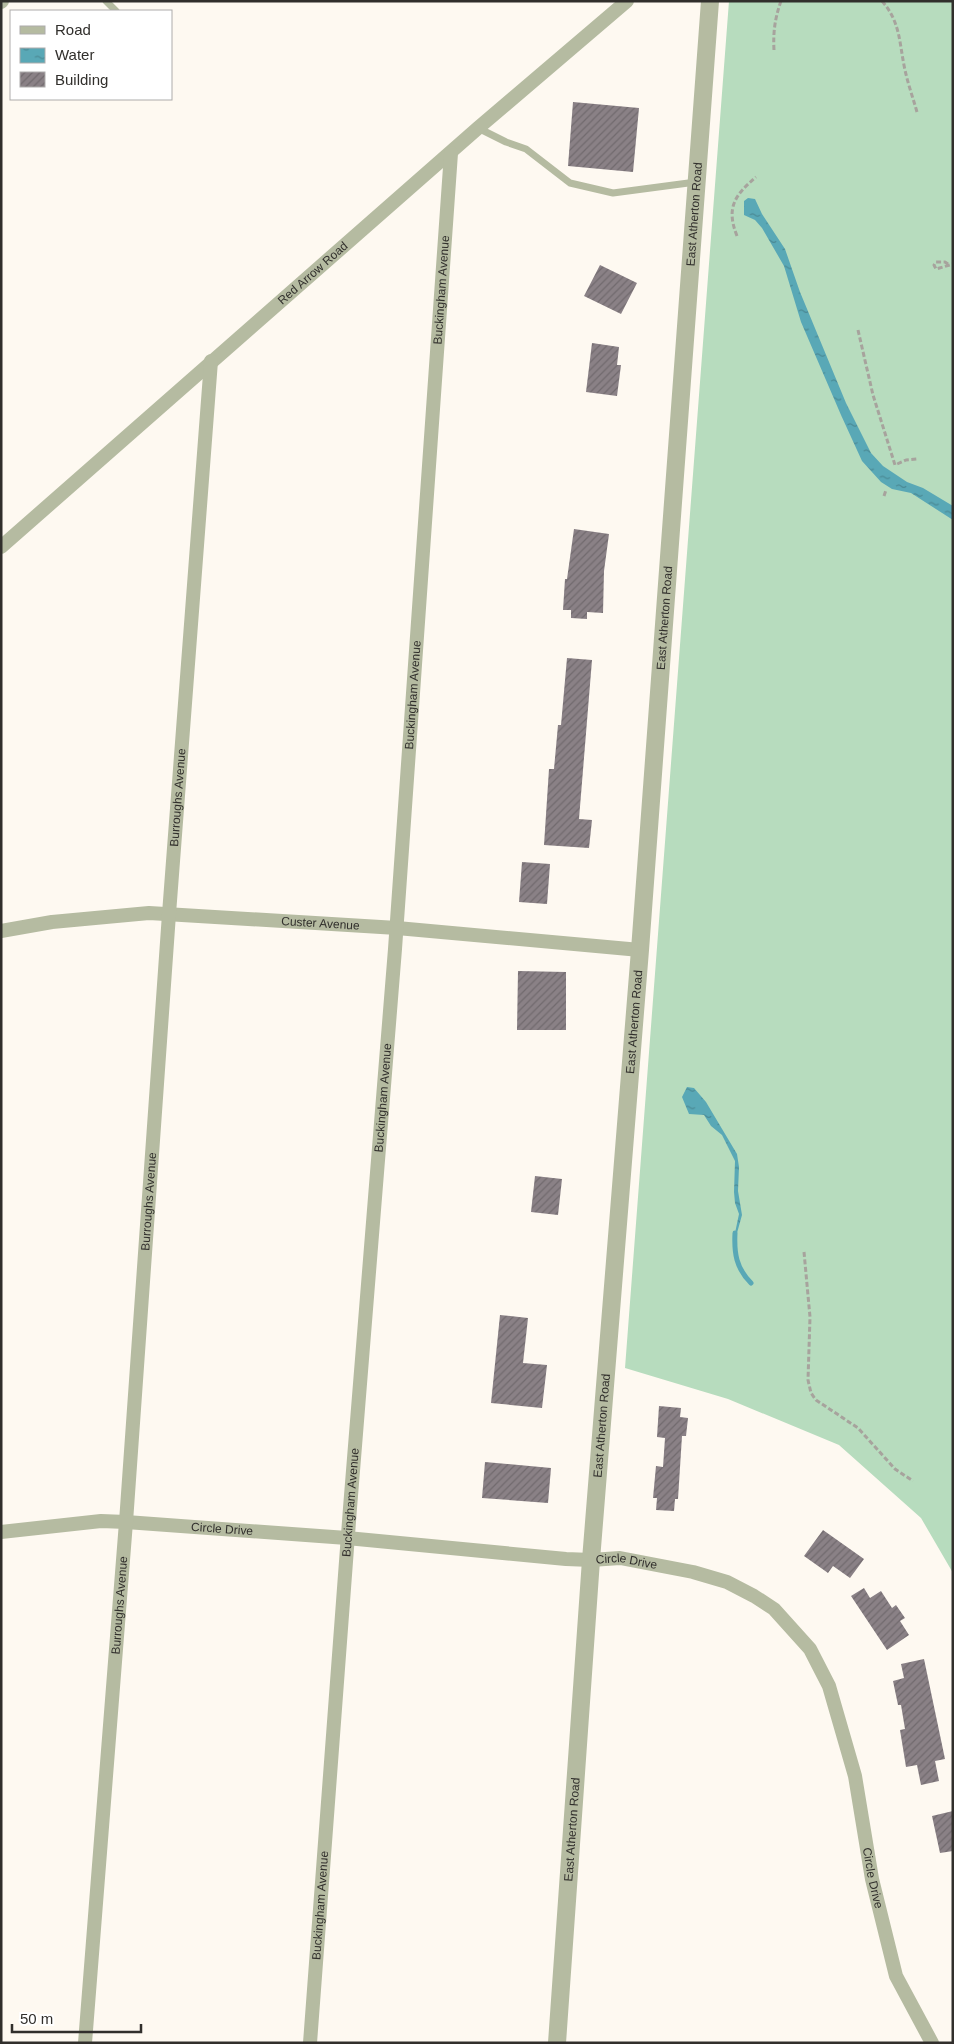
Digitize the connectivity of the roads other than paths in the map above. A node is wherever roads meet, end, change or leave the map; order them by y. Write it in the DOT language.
graph roads {
  1 [pos="106,1"];
  2 [pos="627,1"];
  3 [pos="710,1"];
  4 [pos="115,10"];
  5 [pos="478,128"];
  6 [pos="451,153"];
  7 [pos="696,182"];
  8 [pos="211,361"];
  9 [pos="1,547"];
  10 [pos="169,914"];
  11 [pos="396,928"];
  12 [pos="1,932"];
  13 [pos="640,950"];
  14 [pos="126,1522"];
  15 [pos="1,1532"];
  16 [pos="348,1538"];
  17 [pos="591,1560"];
  18 [pos="85,2043"];
  19 [pos="310,2043"];
  20 [pos="557,2043"];
  21 [pos="932,2043"];
  1 -- 4 [label="lane"];
  2 -- 5 [label="street, Red Arrow Road"];
  3 -- 7 [label="street, East Atherton Road"];
  5 -- 6 [label="street, Red Arrow Road"];
  5 -- 7 [label="lane"];
  6 -- 8 [label="street, Red Arrow Road"];
  6 -- 11 [label="street, Buckingham Avenue"];
  7 -- 13 [label="street, East Atherton Road"];
  8 -- 9 [label="street, Red Arrow Road"];
  8 -- 10 [label="street, Burroughs Avenue"];
  10 -- 11 [label="street, Custer Avenue"];
  10 -- 12 [label="street, Custer Avenue"];
  10 -- 14 [label="street, Burroughs Avenue"];
  11 -- 13 [label="street, Custer Avenue"];
  11 -- 16 [label="street, Buckingham Avenue"];
  13 -- 17 [label="street, East Atherton Road"];
  14 -- 15 [label="street, Circle Drive"];
  14 -- 16 [label="street, Circle Drive"];
  14 -- 18 [label="street, Burroughs Avenue"];
  16 -- 17 [label="street, Circle Drive"];
  16 -- 19 [label="street, Buckingham Avenue"];
  17 -- 20 [label="street, East Atherton Road"];
  17 -- 21 [label="street, Circle Drive"];
}
